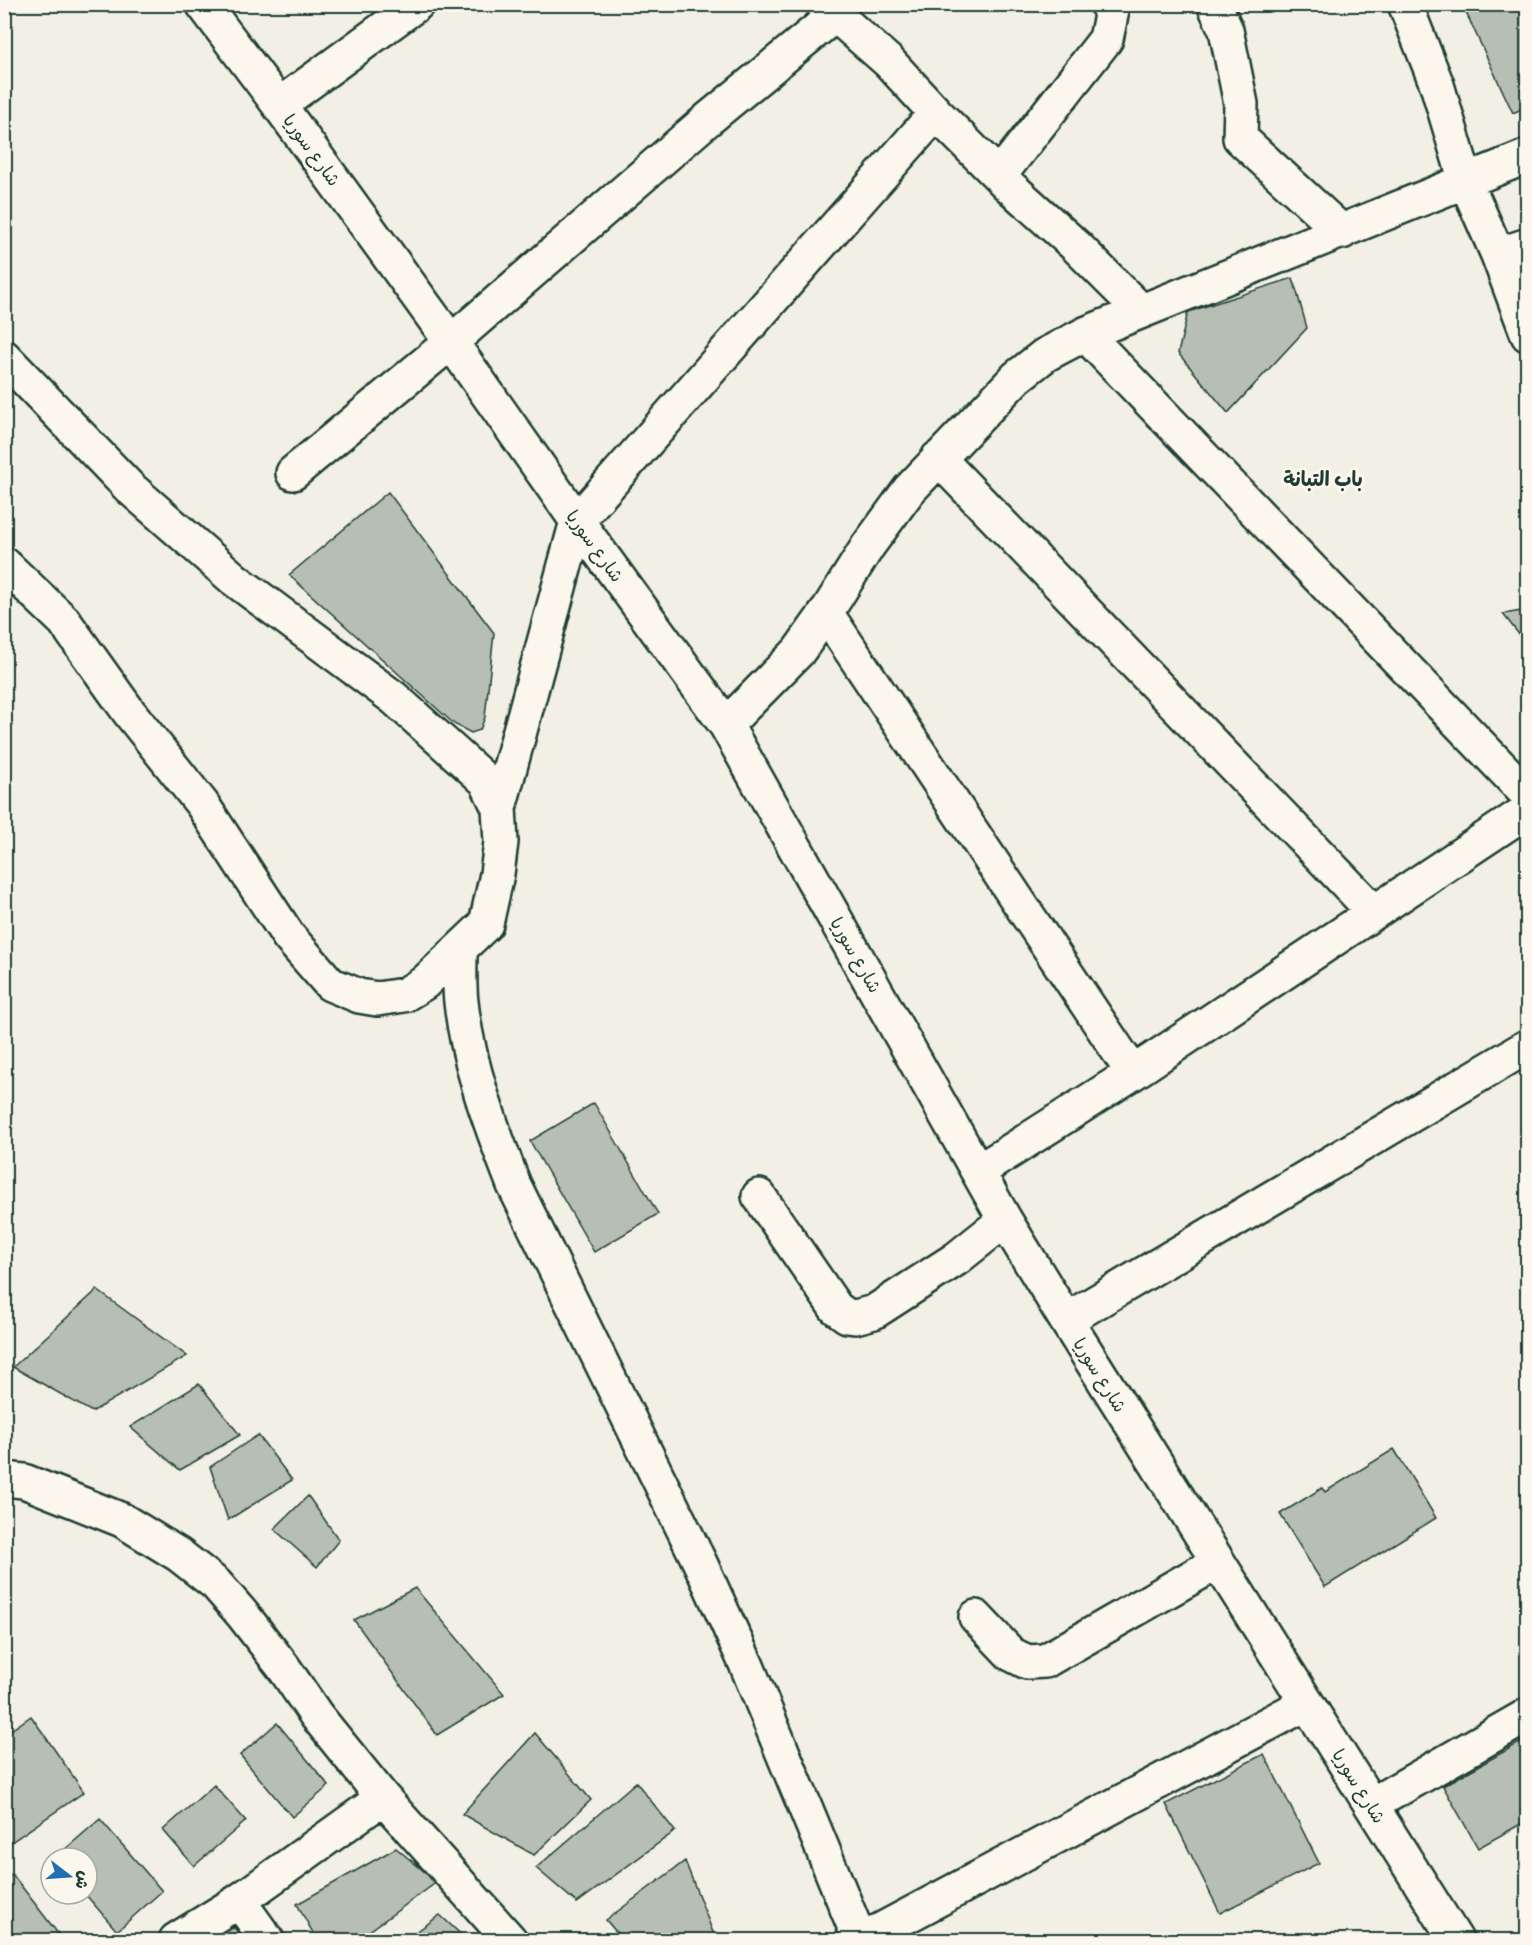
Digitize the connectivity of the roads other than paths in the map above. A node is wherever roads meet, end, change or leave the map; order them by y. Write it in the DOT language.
graph roads {
  1 [pos="203,4"];
  2 [pos="417,4"];
  3 [pos="1107,4"];
  4 [pos="1214,4"];
  5 [pos="1406,4"];
  6 [pos="829,10"];
  7 [pos="279,105"];
  8 [pos="936,113"];
  9 [pos="1527,156"];
  10 [pos="999,176"];
  11 [pos="1466,182"];
  12 [pos="1341,231"];
  13 [pos="1513,250"];
  14 [pos="1141,311"];
  15 [pos="1085,334"];
  16 [pos="1527,335"];
  17 [pos="451,342"];
  18 [pos="4,357"];
  19 [pos="938,458"];
  20 [pos="293,472"];
  21 [pos="577,521"];
  22 [pos="4,564"];
  23 [pos="826,613"];
  24 [pos="726,725"];
  25 [pos="1527,795"];
  26 [pos="499,808"];
  27 [pos="1527,810"];
  28 [pos="1374,912"];
  29 [pos="460,950"];
  30 [pos="1527,1046"];
  31 [pos="1133,1073"];
  32 [pos="979,1171"];
  33 [pos="759,1196"];
  34 [pos="1005,1220"];
  35 [pos="1066,1320"];
  36 [pos="4,1479"];
  37 [pos="1218,1562"];
  38 [pos="976,1617"];
  39 [pos="1307,1703"];
  40 [pos="1527,1715"];
  41 [pos="383,1798"];
  42 [pos="1371,1805"];
  43 [pos="239,1901"];
  44 [pos="176,1941"];
  45 [pos="267,1941"];
  46 [pos="510,1941"];
  47 [pos="861,1941"];
  48 [pos="1456,1941"];
  1 -- 7 [label="street, شارع سوريا"];
  2 -- 7 [label="street"];
  3 -- 10 [label="street"];
  4 -- 12 [label="street"];
  5 -- 11 [label="street"];
  6 -- 8 [label="street"];
  6 -- 17 [label="street"];
  7 -- 17 [label="street, شارع سوريا"];
  8 -- 10 [label="street"];
  8 -- 21 [label="street"];
  9 -- 11 [label="street"];
  10 -- 14 [label="street"];
  11 -- 12 [label="street"];
  11 -- 13 [label="street"];
  12 -- 14 [label="street"];
  13 -- 16 [label="street"];
  14 -- 15 [label="street"];
  15 -- 19 [label="street"];
  15 -- 25 [label="street"];
  17 -- 20 [label="street"];
  17 -- 21 [label="street, شارع سوريا"];
  18 -- 26 [label="street"];
  19 -- 23 [label="street"];
  19 -- 28 [label="street"];
  21 -- 24 [label="street, شارع سوريا"];
  21 -- 26 [label="street"];
  22 -- 29 [label="street"];
  23 -- 24 [label="street"];
  23 -- 31 [label="street"];
  24 -- 32 [label="street, شارع سوريا"];
  26 -- 29 [label="street"];
  27 -- 28 [label="street"];
  28 -- 31 [label="street"];
  29 -- 47 [label="street"];
  30 -- 35 [label="street"];
  31 -- 32 [label="street"];
  32 -- 34 [label="street, شارع سوريا"];
  33 -- 34 [label="street"];
  34 -- 35 [label="street, شارع سوريا"];
  35 -- 37 [label="street, شارع سوريا"];
  36 -- 41 [label="street"];
  37 -- 38 [label="street"];
  37 -- 39 [label="street, شارع سوريا"];
  39 -- 42 [label="street, شارع سوريا"];
  39 -- 47 [label="street"];
  40 -- 42 [label="street"];
  41 -- 43 [label="street"];
  41 -- 46 [label="street"];
  42 -- 48 [label="street, شارع سوريا"];
  43 -- 44 [label="street"];
  43 -- 45 [label="street"];
}
